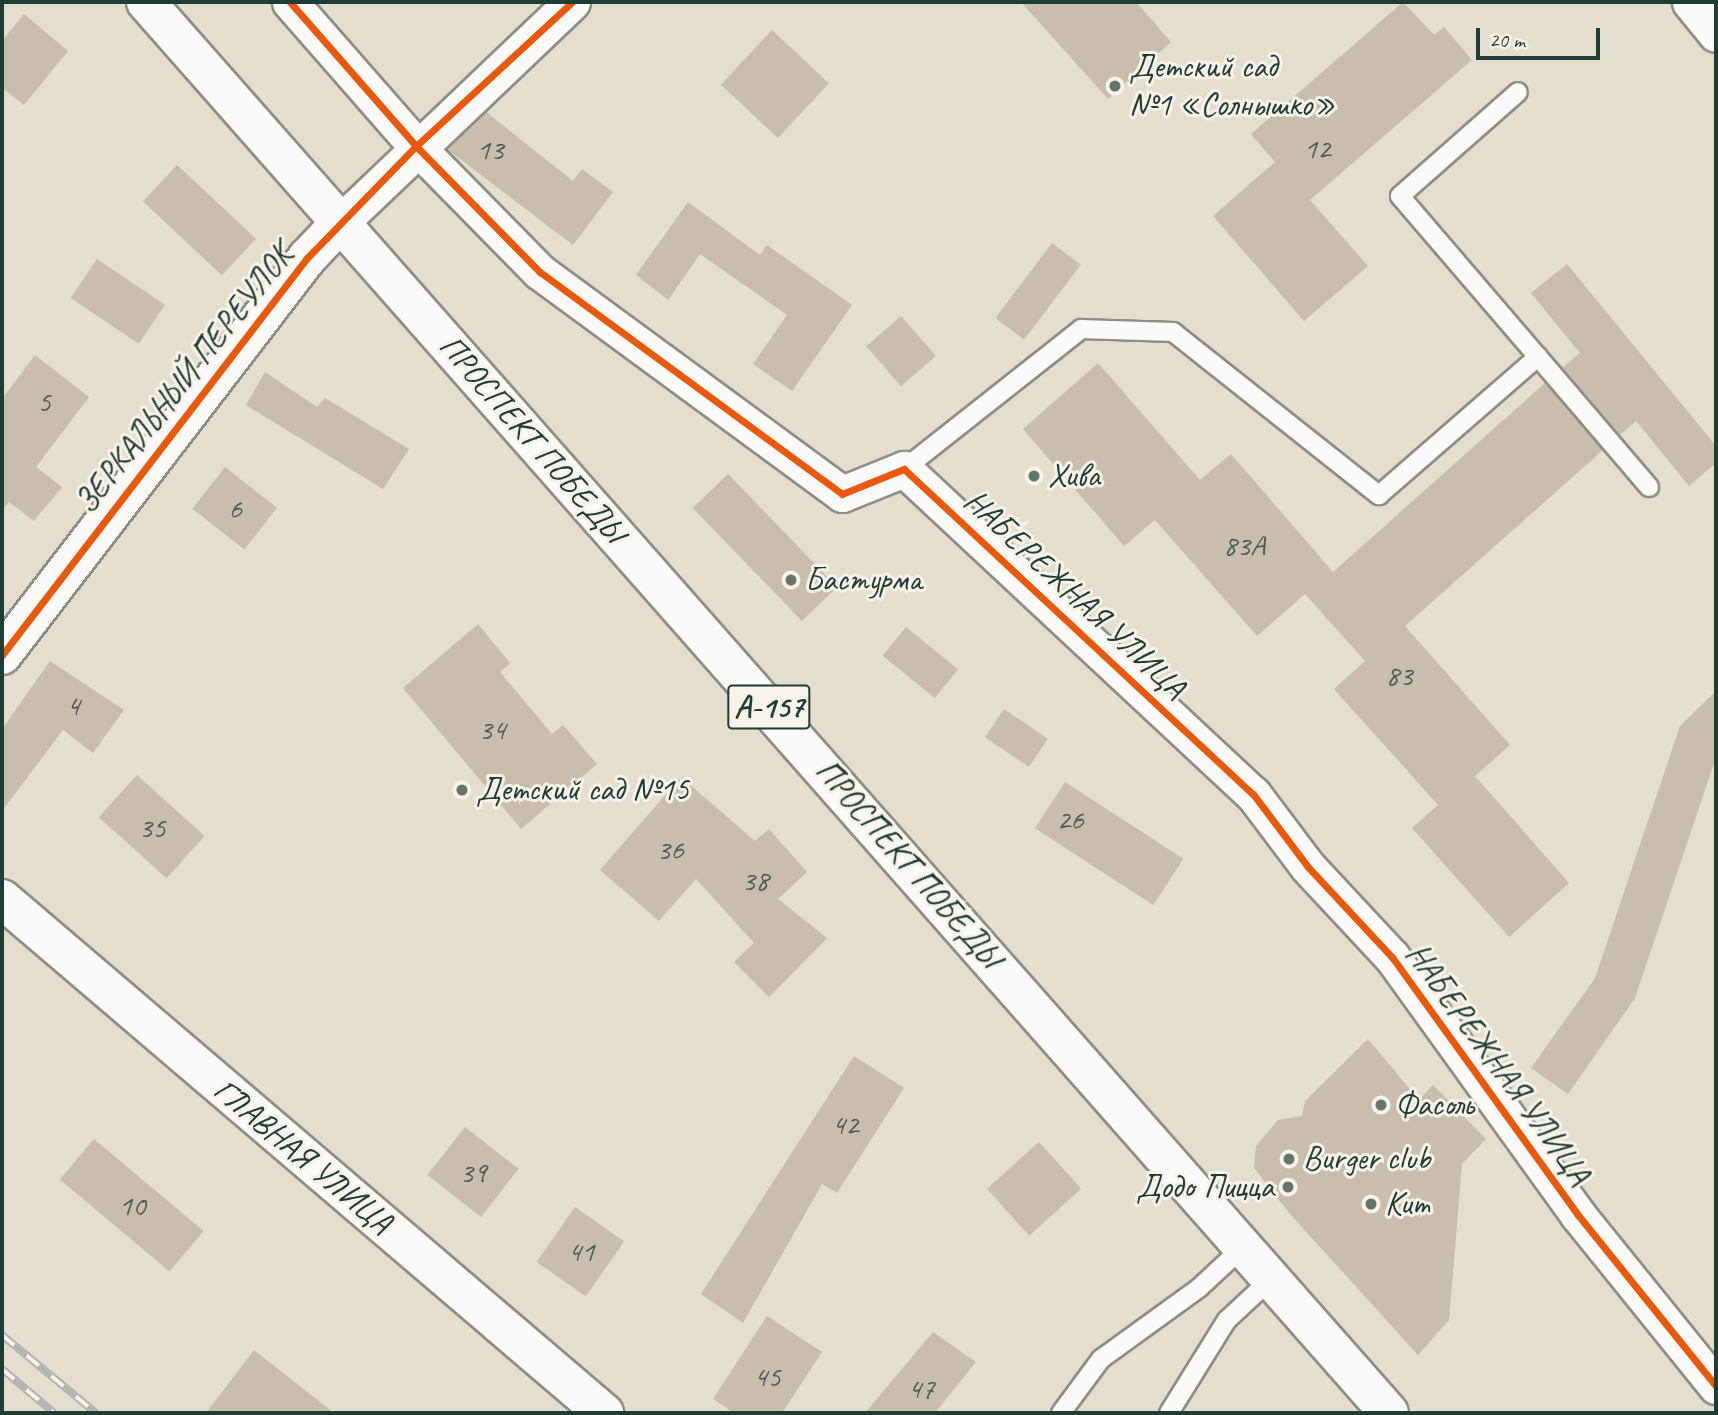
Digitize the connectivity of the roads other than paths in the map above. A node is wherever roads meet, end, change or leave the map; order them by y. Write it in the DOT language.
graph roads {
  1 [pos="146,2"];
  2 [pos="290,2"];
  3 [pos="572,2"];
  4 [pos="1690,2"];
  5 [pos="1716,34"];
  6 [pos="1518,92"];
  7 [pos="416,146"];
  8 [pos="341,222"];
  9 [pos="1538,357"];
  10 [pos="904,469"];
  11 [pos="1649,487"];
  12 [pos="2,655"];
  13 [pos="2,898"];
  14 [pos="1243,1248"];
  15 [pos="1271,1279"];
  16 [pos="1716,1386"];
  17 [pos="605,1413"];
  18 [pos="1061,1413"];
  19 [pos="1169,1413"];
  20 [pos="1389,1413"];
  1 -- 8 [label="main road, ПРОСПЕКТ ПОБЕДЫ / А-157"];
  2 -- 7 [label="street"];
  3 -- 7 [label="street, ЗЕРКАЛЬНЫЙ ПЕРЕУЛОК"];
  4 -- 5 [label="street"];
  6 -- 9 [label="lane"];
  7 -- 8 [label="street, ЗЕРКАЛЬНЫЙ ПЕРЕУЛОК"];
  7 -- 10 [label="street"];
  8 -- 12 [label="main road, ЗЕРКАЛЬНЫЙ ПЕРЕУЛОК"];
  8 -- 14 [label="main road, ПРОСПЕКТ ПОБЕДЫ / А-157"];
  9 -- 10 [label="lane"];
  9 -- 11 [label="lane"];
  10 -- 16 [label="street, НАБЕРЕЖНАЯ УЛИЦА"];
  13 -- 17 [label="main road, ГЛАВНАЯ УЛИЦА"];
  14 -- 15 [label="main road, ПРОСПЕКТ ПОБЕДЫ / А-157"];
  14 -- 18 [label="lane"];
  15 -- 19 [label="lane"];
  15 -- 20 [label="main road, ПРОСПЕКТ ПОБЕДЫ / А-157"];
}
